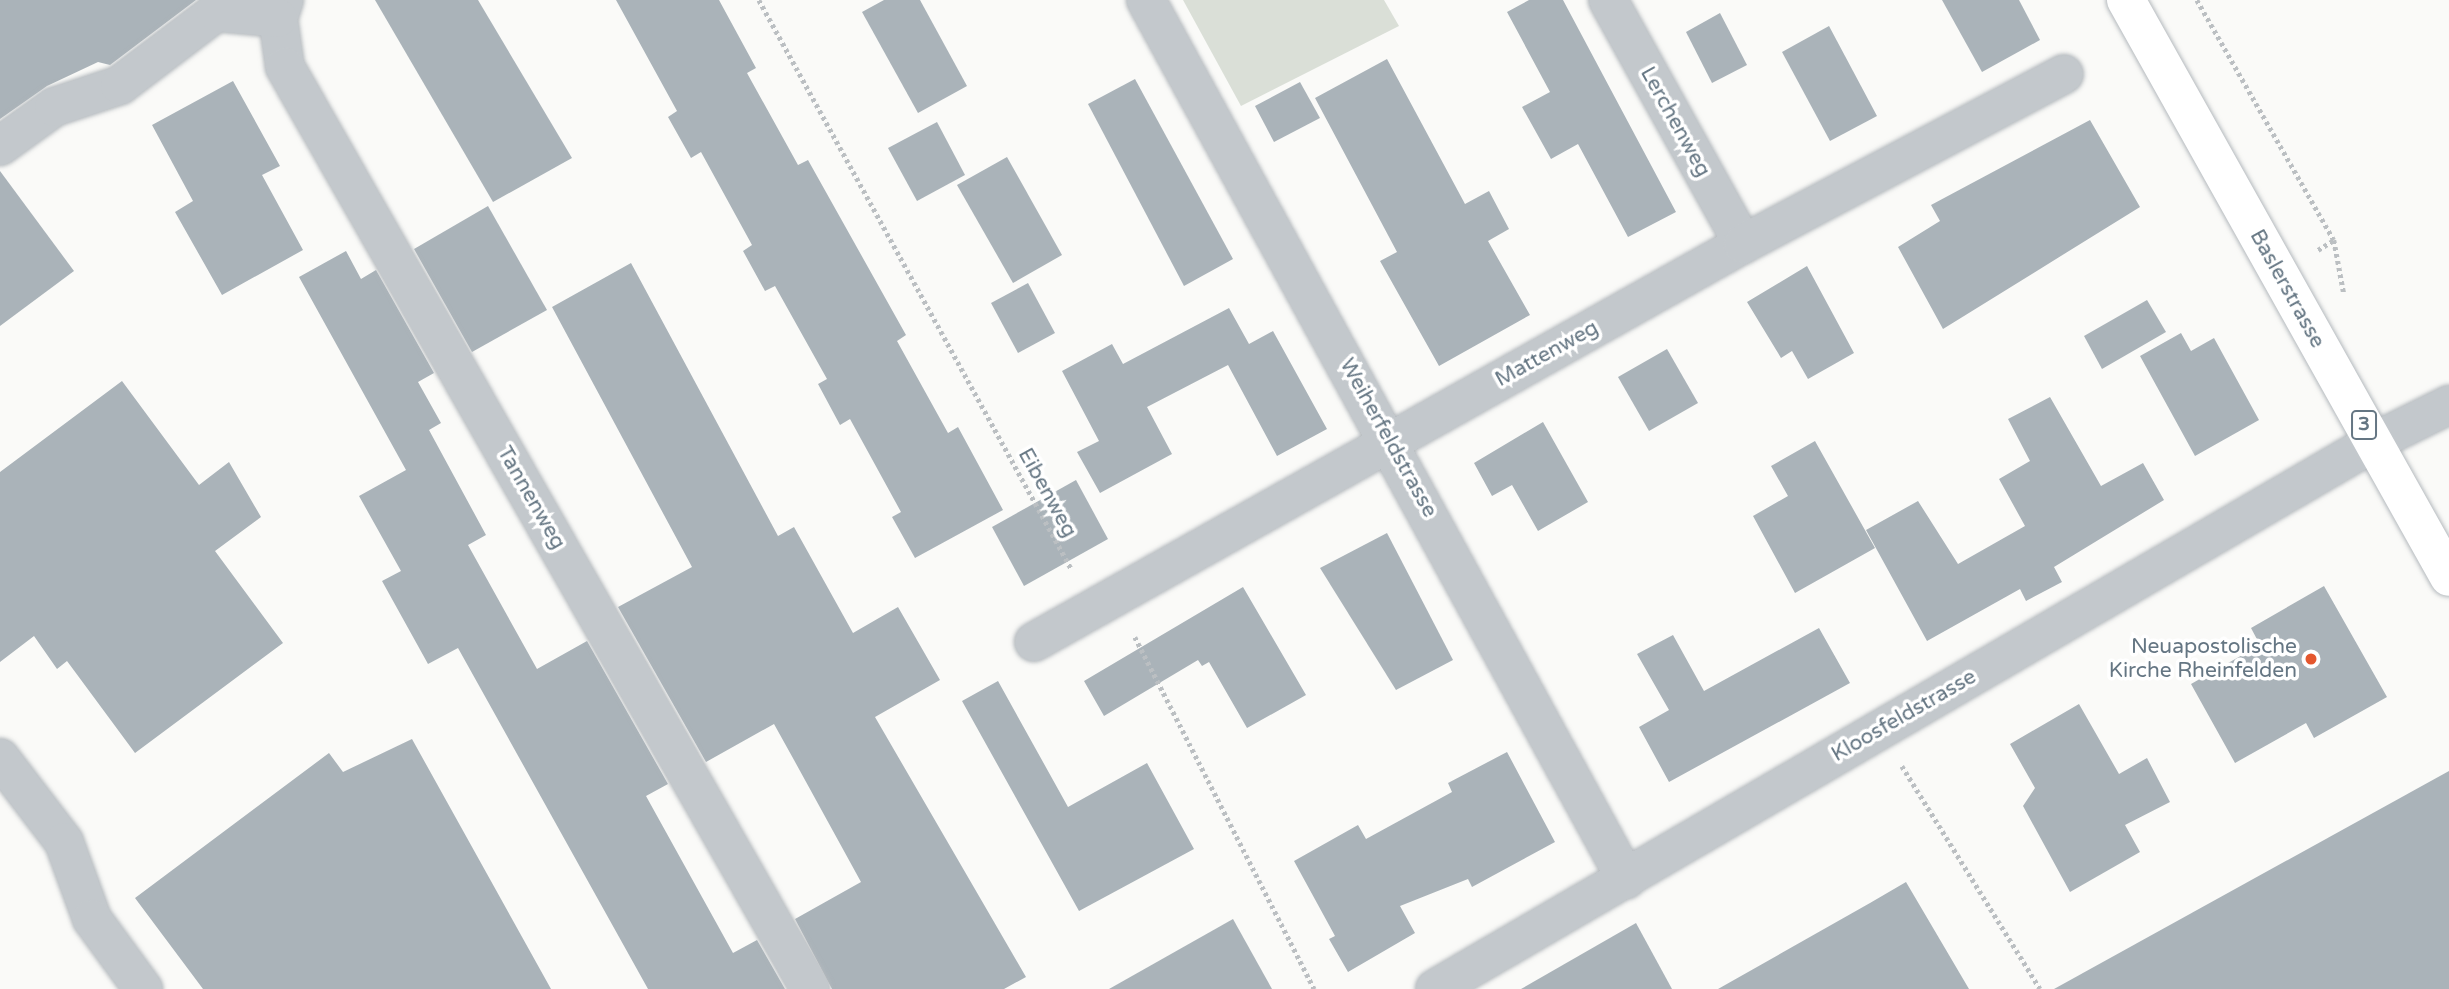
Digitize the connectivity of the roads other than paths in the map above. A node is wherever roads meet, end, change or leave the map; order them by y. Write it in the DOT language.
graph roads {
  1 [pos="1146,0"];
  2 [pos="1608,0"];
  3 [pos="2126,0"];
  4 [pos="281,9"];
  5 [pos="2064,74"];
  6 [pos="0,146"];
  7 [pos="1743,244"];
  8 [pos="2449,405"];
  9 [pos="1391,442"];
  10 [pos="2374,442"];
  11 [pos="2449,577"];
  12 [pos="1034,642"];
  13 [pos="0,758"];
  14 [pos="1626,879"];
  15 [pos="143,989"];
  16 [pos="810,989"];
  17 [pos="1436,989"];
  1 -- 9 [label="street, Weiherfeldstrasse"];
  2 -- 7 [label="street, Lerchenweg"];
  3 -- 10 [label="main road, Baslerstrasse / 3"];
  4 -- 6 [label="street"];
  4 -- 16 [label="street, Tannenweg"];
  5 -- 7 [label="street, Mattenweg"];
  7 -- 9 [label="street, Mattenweg"];
  8 -- 10 [label="street, Kloosfeldstrasse"];
  9 -- 12 [label="street, Mattenweg"];
  9 -- 14 [label="street, Weiherfeldstrasse"];
  10 -- 11 [label="main road, Baslerstrasse / 3"];
  10 -- 14 [label="street, Kloosfeldstrasse"];
  13 -- 15 [label="street"];
  14 -- 17 [label="street, Kloosfeldstrasse"];
}
